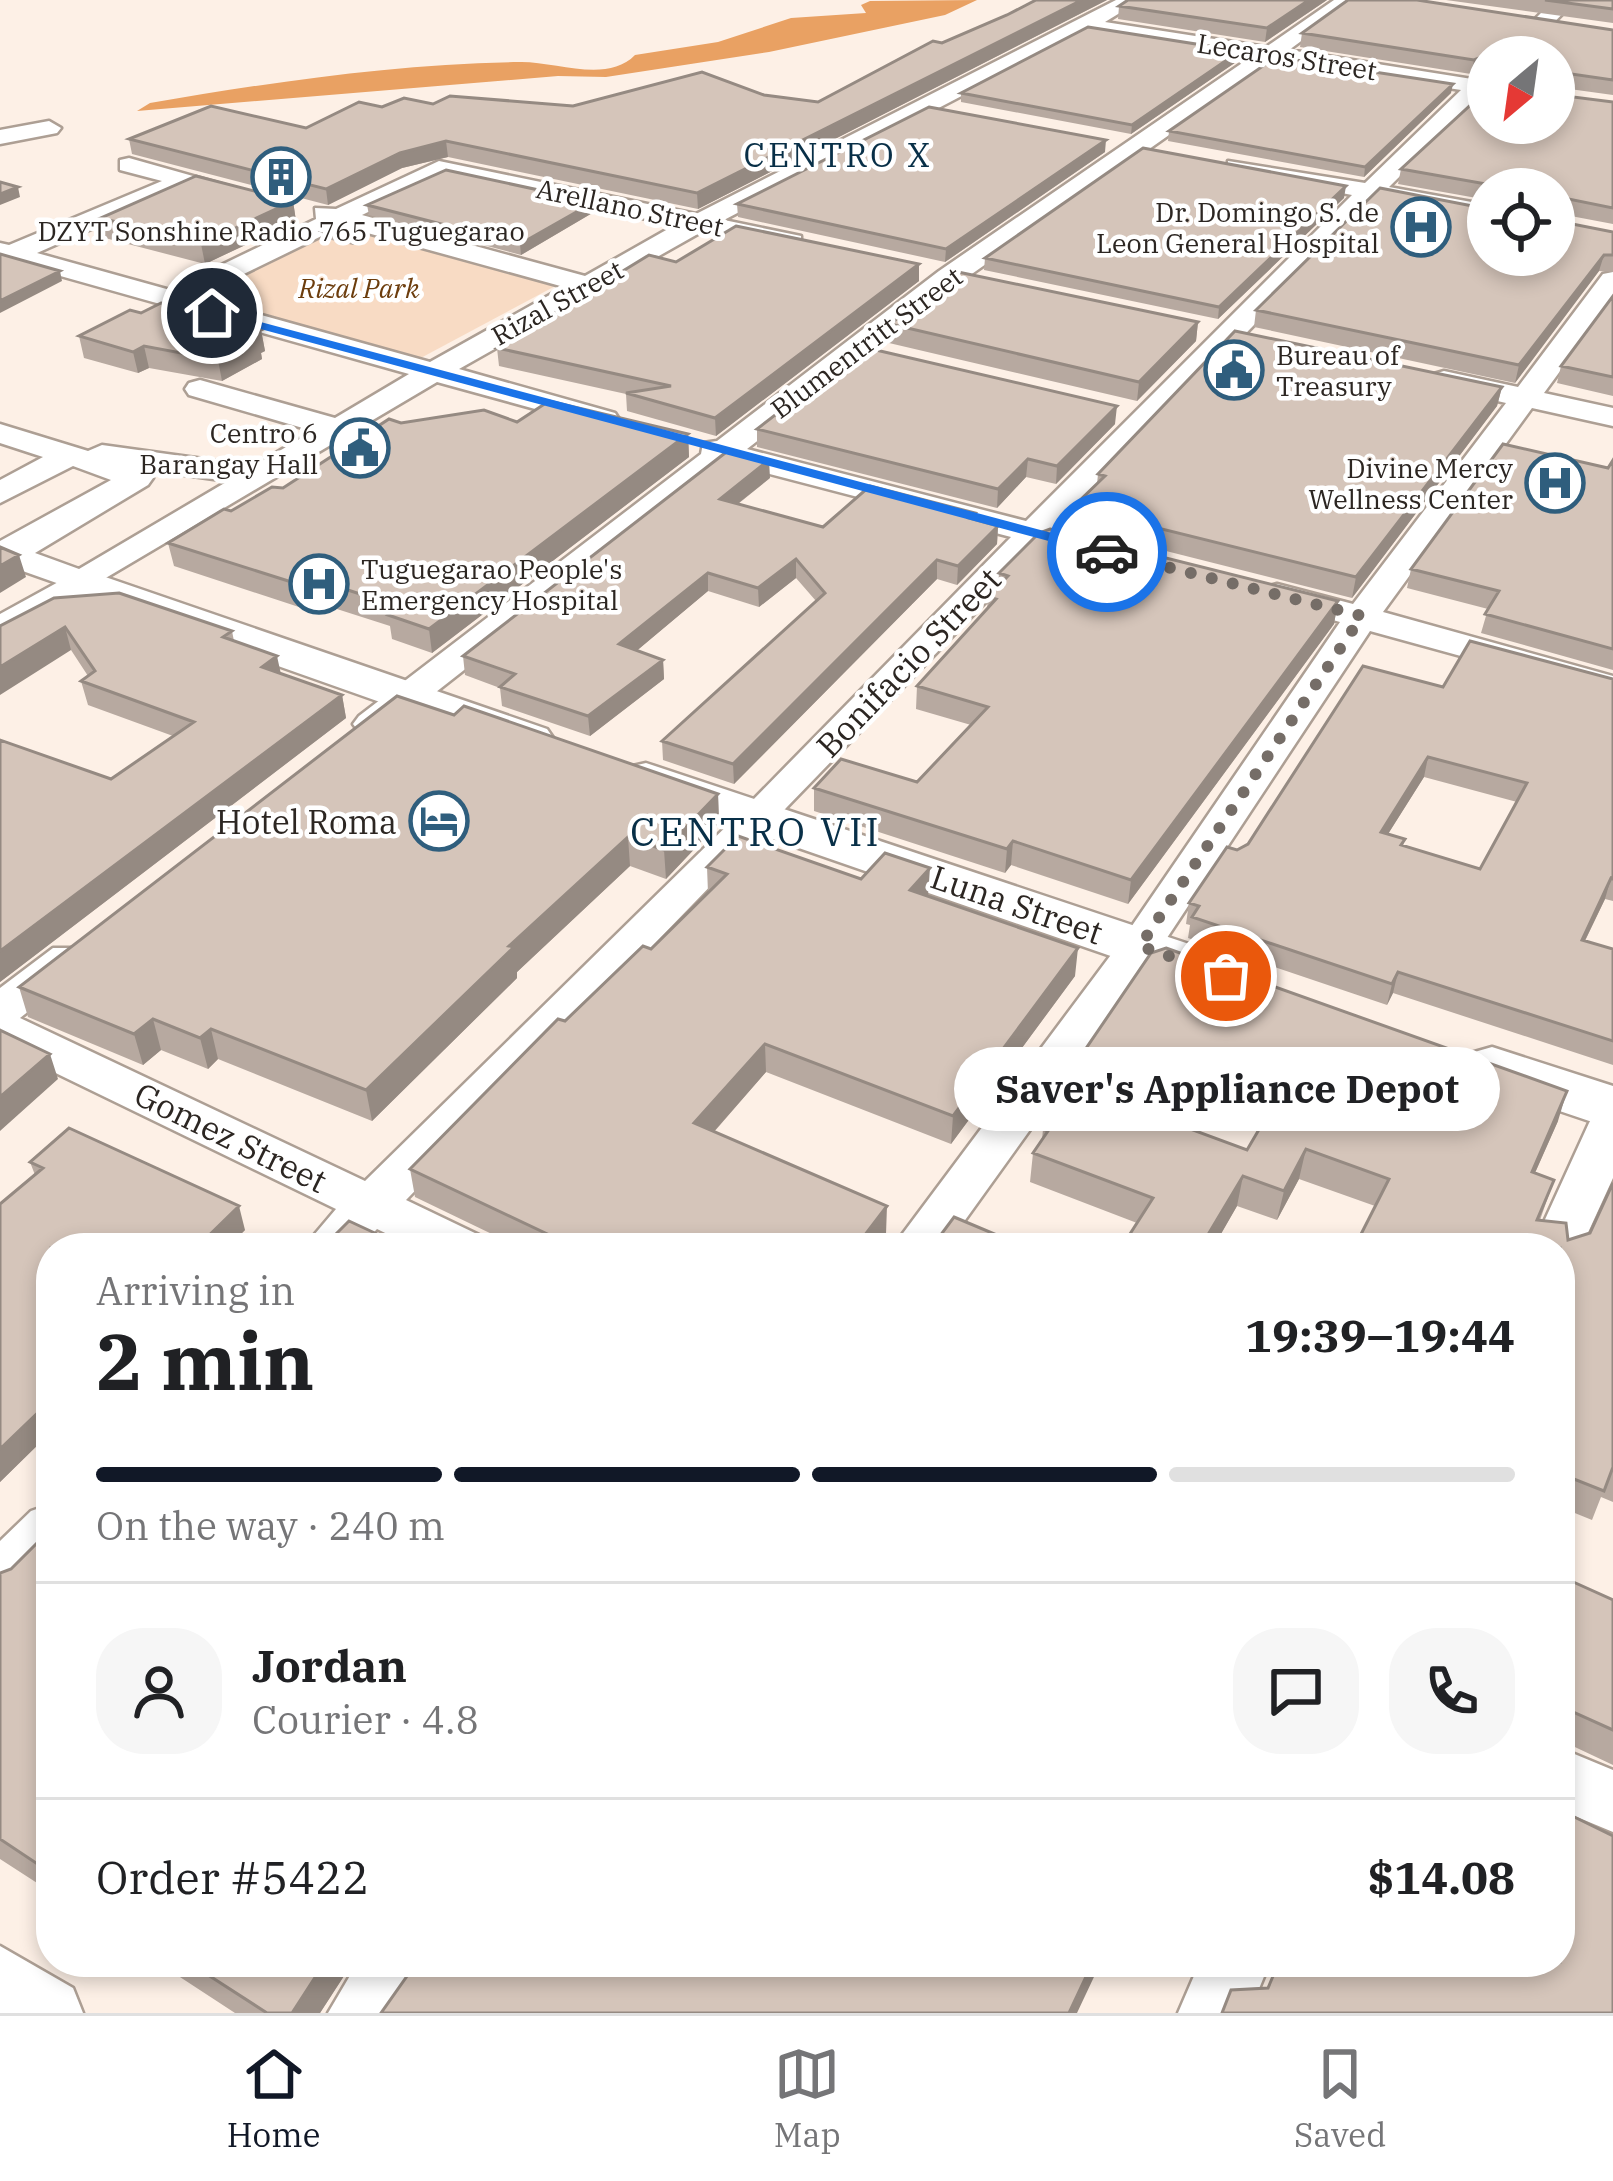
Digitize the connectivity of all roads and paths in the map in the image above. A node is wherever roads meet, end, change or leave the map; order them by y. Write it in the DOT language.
graph roads {
  1 [pos="1131,0"];
  2 [pos="1347,0"];
  3 [pos="1566,0"];
  4 [pos="1531,23"];
  5 [pos="1086,25"];
  6 [pos="1566,28"];
  7 [pos="1522,36"];
  8 [pos="1272,53"];
  9 [pos="1467,81"];
  10 [pos="1467,99"];
  11 [pos="928,107"];
  12 [pos="974,116"];
  13 [pos="49,128"];
  14 [pos="0,137"];
  15 [pos="1089,138"];
  16 [pos="1136,147"];
  17 [pos="129,166"];
  18 [pos="166,188"];
  19 [pos="1371,190"];
  20 [pos="289,198"];
  21 [pos="365,201"];
  22 [pos="1467,209"];
  23 [pos="335,216"];
  24 [pos="700,222"];
  25 [pos="46,239"];
  26 [pos="814,247"];
  27 [pos="6,252"];
  28 [pos="904,267"];
  29 [pos="950,277"];
  30 [pos="1613,280"];
  31 [pos="206,281"];
  32 [pos="589,285"];
  33 [pos="995,287"];
  34 [pos="168,301"];
  35 [pos="858,349"];
  36 [pos="902,359"];
  37 [pos="433,372"];
  38 [pos="1412,374"];
  39 [pos="200,389"];
  40 [pos="1529,399"];
  41 [pos="1101,407"];
  42 [pos="1613,417"];
  43 [pos="1145,418"];
  44 [pos="633,427"];
  45 [pos="337,428"];
  46 [pos="0,433"];
  47 [pos="677,440"];
  48 [pos="722,452"];
  49 [pos="75,456"];
  50 [pos="259,476"];
  51 [pos="0,493"];
  52 [pos="1031,532"];
  53 [pos="4,553"];
  54 [pos="1142,560"];
  55 [pos="82,582"];
  56 [pos="1252,588"];
  57 [pos="1362,616"];
  58 [pos="0,634"];
  59 [pos="1613,687"];
  60 [pos="407,698"];
  61 [pos="333,754"];
  62 [pos="760,816"];
  63 [pos="93,939"];
  64 [pos="1140,946"];
  65 [pos="1275,992"];
  66 [pos="0,1010"];
  67 [pos="0,1027"];
  68 [pos="1455,1054"];
  69 [pos="1613,1108"];
  70 [pos="1613,1123"];
  71 [pos="371,1204"];
  72 [pos="343,1233"];
  73 [pos="430,1233"];
  74 [pos="928,1233"];
  75 [pos="1564,1233"];
  76 [pos="36,1543"];
  77 [pos="0,1579"];
  78 [pos="1575,1785"];
  79 [pos="1613,1802"];
  80 [pos="389,1977"];
  81 [pos="1229,1977"];
  82 [pos="363,2013"];
  83 [pos="1213,2013"];
  1 -- 5 [label="street, Rizal Street"];
  2 -- 8 [label="street, Blumentritt Street"];
  3 -- 4 [label="street"];
  4 -- 6 [label="street"];
  4 -- 7 [label="street"];
  5 -- 8 [label="street, Lecaros Street"];
  5 -- 11 [label="street, Rizal Street"];
  8 -- 9 [label="street, Lecaros Street"];
  8 -- 16 [label="street, Blumentritt Street"];
  10 -- 19 [label="street, Bonifacio Street"];
  11 -- 12 [label="street"];
  11 -- 24 [label="street, Rizal Street"];
  13 -- 14 [label="street"];
  15 -- 16 [label="street"];
  16 -- 19 [label="street"];
  16 -- 29 [label="street, Blumentritt Street"];
  17 -- 20 [label="street"];
  18 -- 25 [label="street"];
  19 -- 22 [label="street"];
  19 -- 43 [label="street, Bonifacio Street"];
  20 -- 21 [label="street"];
  20 -- 23 [label="street"];
  21 -- 23 [label="street"];
  21 -- 24 [label="street, Arellano Street"];
  23 -- 31 [label="street"];
  23 -- 32 [label="street"];
  24 -- 26 [label="street, Arellano Street"];
  24 -- 32 [label="street, Rizal Street"];
  25 -- 27 [label="street"];
  25 -- 31 [label="street"];
  27 -- 34 [label="street"];
  28 -- 29 [label="street"];
  29 -- 33 [label="street"];
  29 -- 35 [label="street, Blumentritt Street"];
  30 -- 40 [label="street"];
  31 -- 34 [label="street"];
  32 -- 37 [label="street, Rizal Street"];
  34 -- 37 [label="street"];
  35 -- 36 [label="street"];
  35 -- 48 [label="street, Blumentritt Street"];
  37 -- 44 [label="street"];
  37 -- 45 [label="street, Rizal Street"];
  38 -- 40 [label="street"];
  39 -- 45 [label="street"];
  40 -- 42 [label="street"];
  40 -- 57 [label="street"];
  41 -- 43 [label="street"];
  43 -- 52 [label="street, Bonifacio Street"];
  45 -- 50 [label="street, Rizal Street"];
  46 -- 49 [label="street"];
  47 -- 48 [label="street"];
  48 -- 52 [label="street"];
  48 -- 60 [label="street, Blumentritt Street"];
  49 -- 50 [label="street"];
  49 -- 51 [label="street"];
  49 -- 53 [label="street"];
  50 -- 55 [label="street, Rizal Street"];
  52 -- 54 [label="street"];
  52 -- 62 [label="street, Bonifacio Street"];
  53 -- 55 [label="street"];
  55 -- 58 [label="main road, Rizal Street"];
  55 -- 60 [label="main road, Luna Street"];
  56 -- 57 [label="street"];
  57 -- 59 [label="street"];
  57 -- 64 [label="street"];
  60 -- 61 [label="street, Blumentritt Street"];
  60 -- 62 [label="main road, Luna Street"];
  62 -- 64 [label="main road, Luna Street"];
  62 -- 71 [label="street, Bonifacio Street"];
  63 -- 66 [label="street"];
  64 -- 65 [label="main road, Luna Street"];
  64 -- 74 [label="street"];
  67 -- 71 [label="street, Gomez Street"];
  68 -- 69 [label="main road"];
  70 -- 75 [label="street"];
  71 -- 72 [label="street, Bonifacio Street"];
  71 -- 73 [label="street, Gomez Street"];
  76 -- 77 [label="street"];
  78 -- 79 [label="street"];
  80 -- 82 [label="street"];
  81 -- 83 [label="street"];
}
